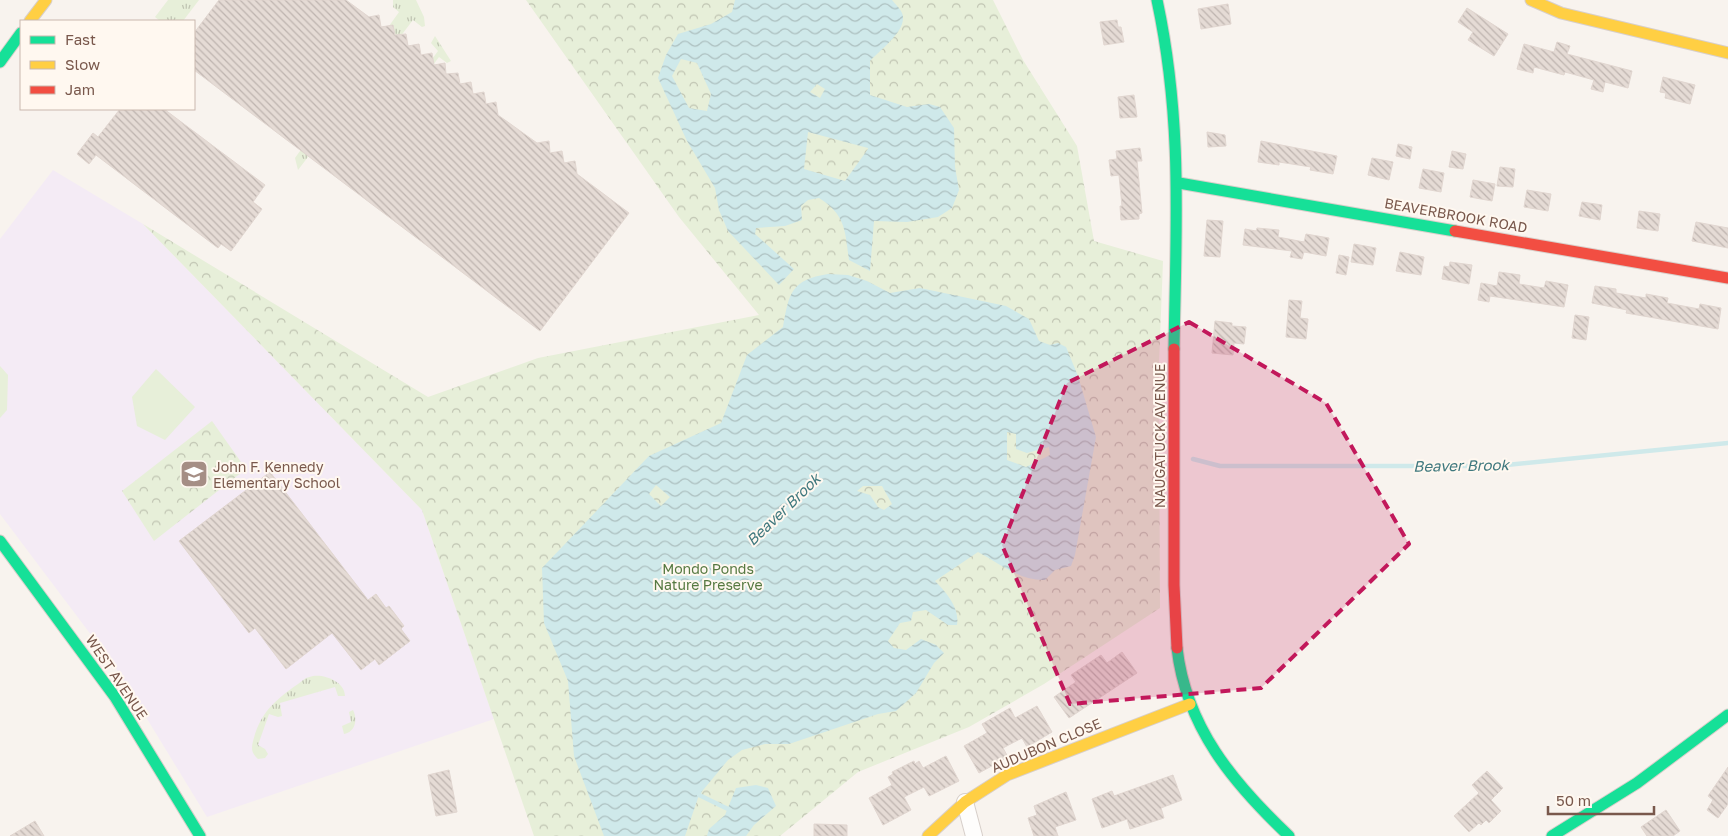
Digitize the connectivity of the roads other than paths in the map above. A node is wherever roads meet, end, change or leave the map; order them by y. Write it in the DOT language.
graph roads {
  1 [pos="46,0"];
  2 [pos="1156,0"];
  3 [pos="1531,0"];
  4 [pos="31,20"];
  5 [pos="20,34"];
  6 [pos="1728,52"];
  7 [pos="0,62"];
  8 [pos="1179,183"];
  9 [pos="1728,278"];
  10 [pos="0,541"];
  11 [pos="1190,704"];
  12 [pos="1728,715"];
  13 [pos="966,802"];
  14 [pos="200,836"];
  15 [pos="928,836"];
  16 [pos="974,836"];
  17 [pos="1289,836"];
  18 [pos="1552,836"];
  1 -- 4 [label="street"];
  2 -- 8 [label="street, NAUGATUCK AVENUE"];
  3 -- 6 [label="street"];
  5 -- 7 [label="street"];
  8 -- 9 [label="street, BEAVERBROOK ROAD"];
  8 -- 11 [label="street, NAUGATUCK AVENUE"];
  10 -- 14 [label="street, WEST AVENUE"];
  11 -- 13 [label="street, AUDUBON CLOSE"];
  11 -- 17 [label="street, NAUGATUCK AVENUE"];
  12 -- 18 [label="street"];
  13 -- 15 [label="street, AUDUBON CLOSE"];
  13 -- 16 [label="street"];
}
